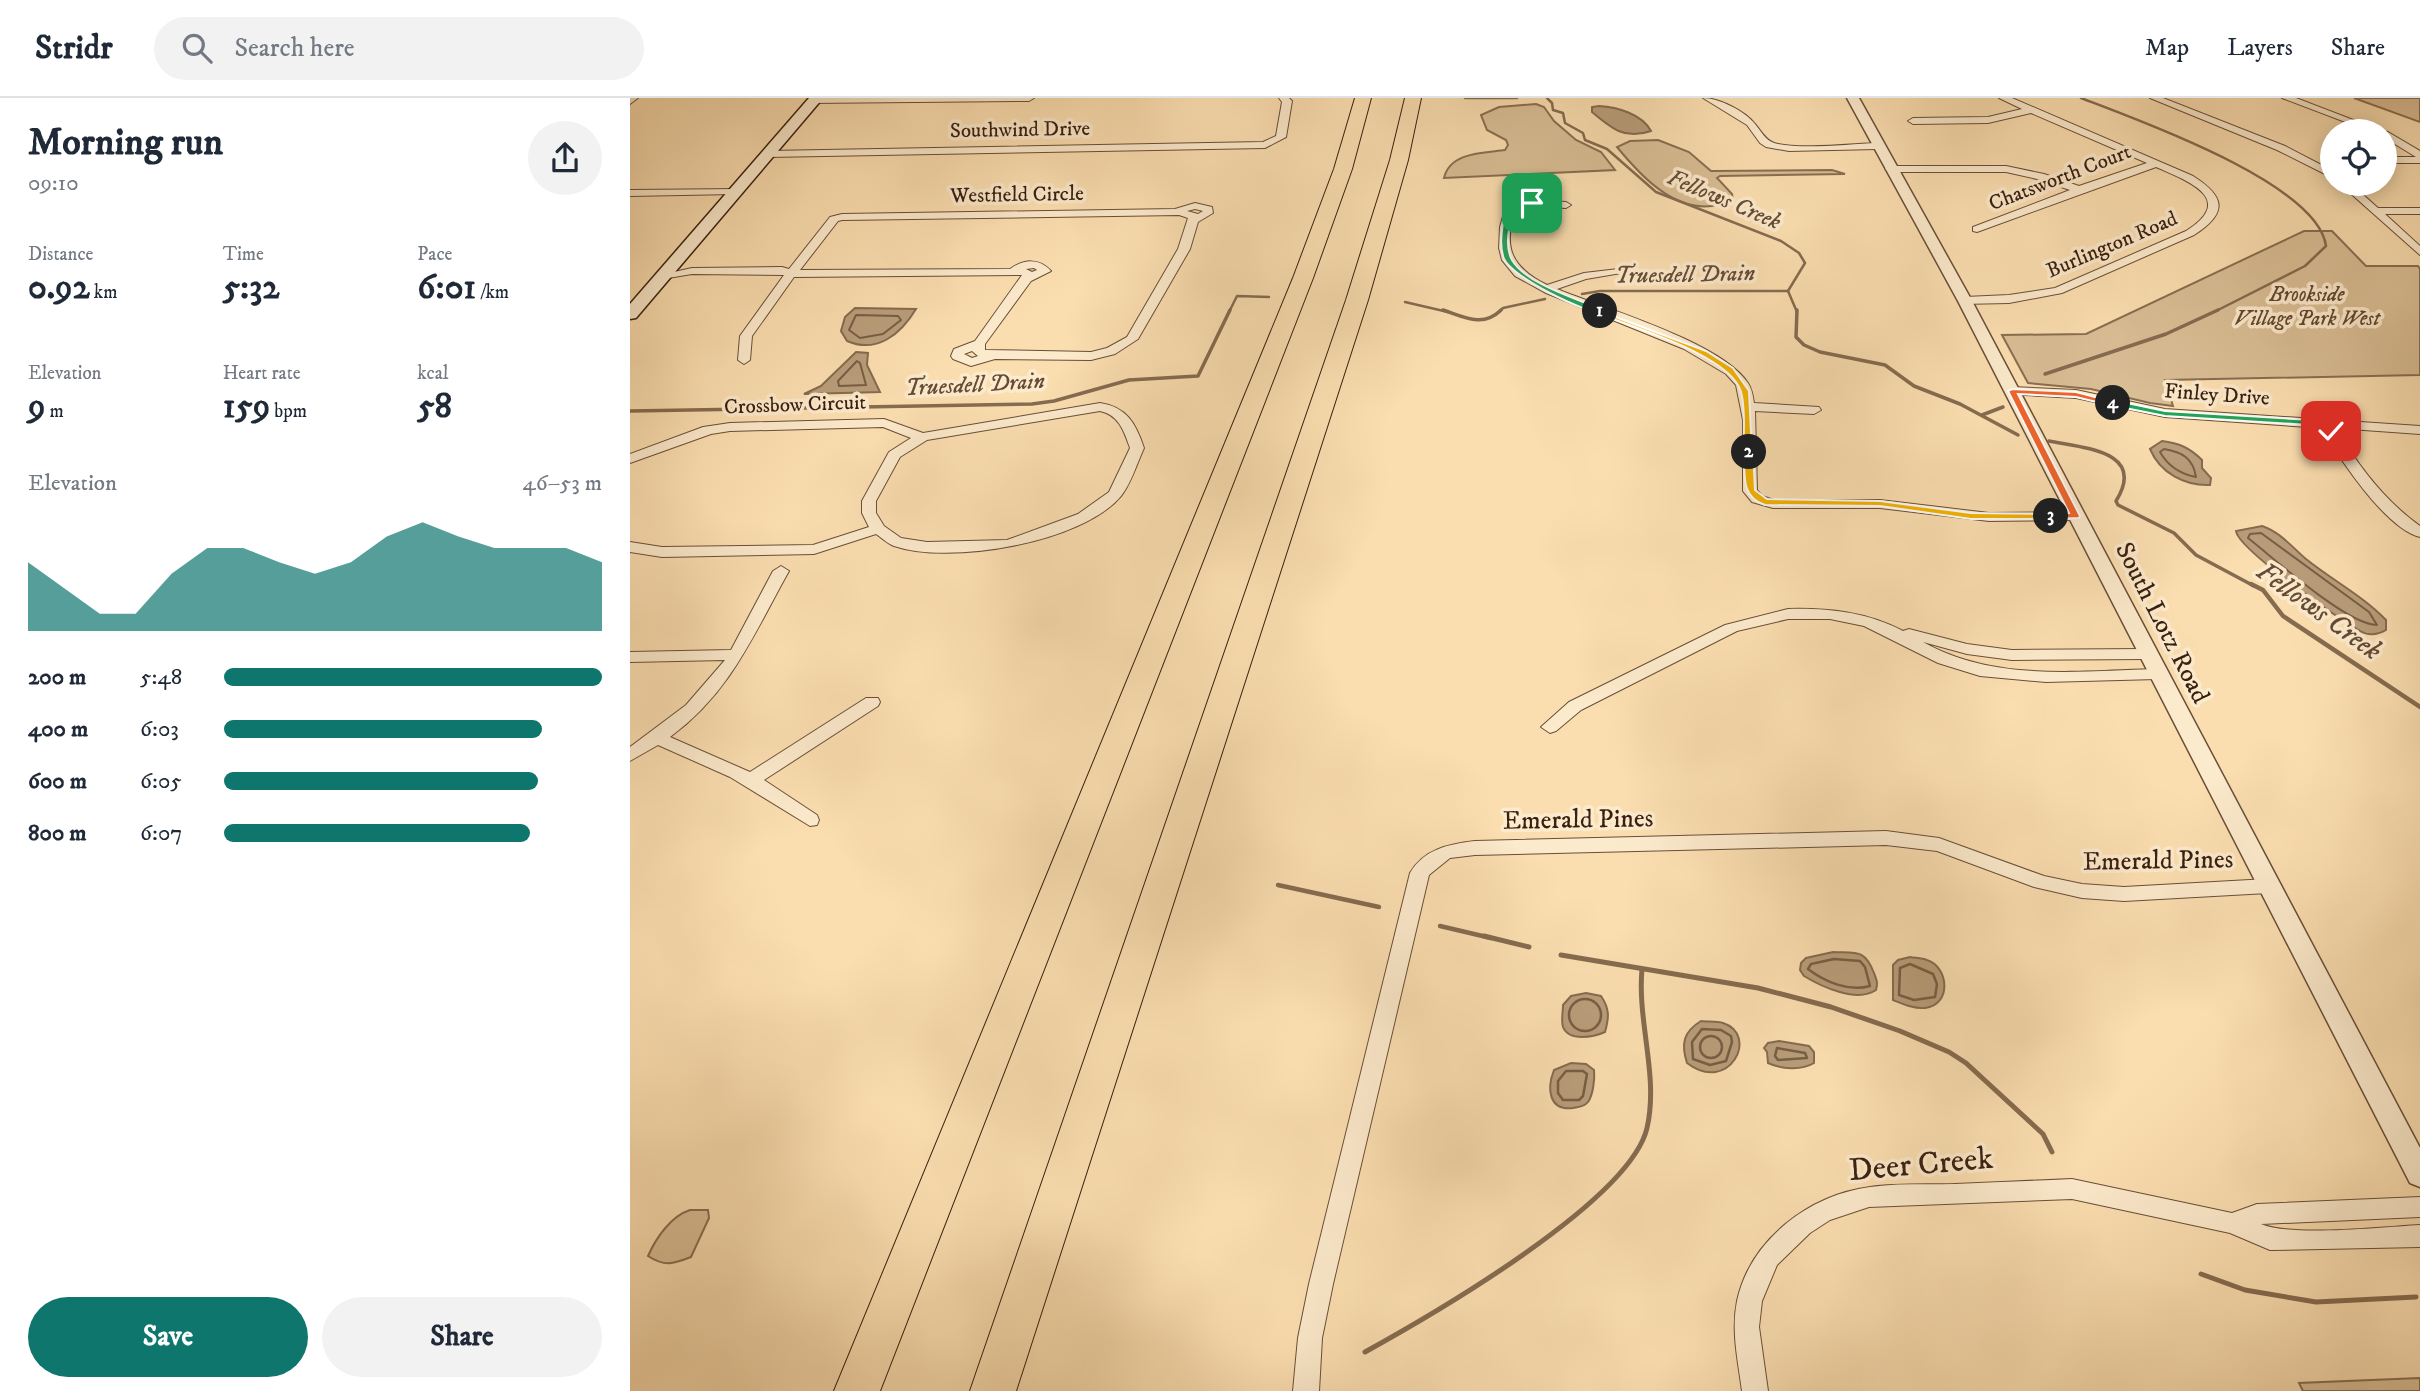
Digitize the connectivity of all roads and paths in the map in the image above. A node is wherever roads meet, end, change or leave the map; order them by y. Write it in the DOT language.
graph roads {
  1 [pos="1029,98"];
  2 [pos="1284,98"];
  3 [pos="1363,98"];
  4 [pos="1413,98"];
  5 [pos="1708,98"];
  6 [pos="1853,98"];
  7 [pos="2004,98"];
  8 [pos="2155,98"];
  9 [pos="2287,98"];
  10 [pos="814,100"];
  11 [pos="2031,110"];
  12 [pos="2344,119"];
  13 [pos="1913,121"];
  14 [pos="2397,142"];
  15 [pos="1877,146"];
  16 [pos="768,154"];
  17 [pos="2420,158"];
  18 [pos="2397,159"];
  19 [pos="2157,164"];
  20 [pos="2320,167"];
  21 [pos="1890,169"];
  22 [pos="2080,190"];
  23 [pos="735,191"];
  24 [pos="630,193"];
  25 [pos="2359,196"];
  26 [pos="1566,205"];
  27 [pos="2377,211"];
  28 [pos="2420,211"];
  29 [pos="860,215"];
  30 [pos="827,226"];
  31 [pos="1977,229"];
  32 [pos="2420,252"];
  33 [pos="1623,270"];
  34 [pos="791,274"];
  35 [pos="662,276"];
  36 [pos="1546,289"];
  37 [pos="1965,301"];
  38 [pos="630,314"];
  39 [pos="979,344"];
  40 [pos="992,355"];
  41 [pos="744,360"];
  42 [pos="2012,391"];
  43 [pos="1748,407"];
  44 [pos="1814,410"];
  45 [pos="2327,424"];
  46 [pos="2420,430"];
  47 [pos="922,437"];
  48 [pos="630,460"];
  49 [pos="2075,516"];
  50 [pos="878,529"];
  51 [pos="2420,533"];
  52 [pos="630,547"];
  53 [pos="781,571"];
  54 [pos="1885,629"];
  55 [pos="1996,653"];
  56 [pos="735,656"];
  57 [pos="630,657"];
  58 [pos="2152,664"];
  59 [pos="1997,674"];
  60 [pos="872,702"];
  61 [pos="1550,727"];
  62 [pos="656,738"];
  63 [pos="630,755"];
  64 [pos="751,780"];
  65 [pos="810,820"];
  66 [pos="2268,886"];
  67 [pos="2420,1175"];
  68 [pos="2420,1207"];
  69 [pos="2232,1223"];
  70 [pos="2420,1236"];
  71 [pos="857,1391"];
  72 [pos="993,1391"];
  73 [pos="1306,1391"];
  74 [pos="1755,1391"];
  1 -- 10 [label="street"];
  2 -- 16 [label="street, Southwind Drive"];
  3 -- 71 [label="highway"];
  4 -- 72 [label="highway"];
  5 -- 15 [label="street"];
  6 -- 15 [label="street, South Lotz Road"];
  7 -- 11 [label="street"];
  8 -- 20 [label="street"];
  9 -- 12 [label="street"];
  10 -- 16 [label="main road"];
  11 -- 13 [label="street"];
  11 -- 19 [label="street"];
  14 -- 17 [label="street"];
  15 -- 21 [label="street, South Lotz Road"];
  16 -- 23 [label="main road"];
  17 -- 18 [label="street"];
  19 -- 22 [label="street, Chatsworth Court"];
  19 -- 37 [label="street, Burlington Road"];
  21 -- 22 [label="street"];
  21 -- 37 [label="street, South Lotz Road"];
  22 -- 31 [label="street, Chatsworth Court"];
  23 -- 24 [label="street"];
  23 -- 35 [label="main road"];
  25 -- 27 [label="street"];
  26 -- 36 [label="street"];
  27 -- 28 [label="street"];
  27 -- 32 [label="street"];
  29 -- 30 [label="street, Westfield Circle"];
  29 -- 30 [label="street, Westfield Circle"];
  29 -- 40 [label="street, Westfield Circle"];
  30 -- 34 [label="street"];
  33 -- 36 [label="street"];
  34 -- 35 [label="street, Westfield Circle"];
  34 -- 39 [label="street, Westfield Circle"];
  34 -- 41 [label="street"];
  35 -- 38 [label="main road"];
  36 -- 43 [label="street"];
  37 -- 42 [label="street, South Lotz Road"];
  39 -- 40 [label="street"];
  39 -- 40 [label="street, Westfield Circle"];
  42 -- 45 [label="street, Finley Drive"];
  42 -- 49 [label="street, South Lotz Road"];
  43 -- 44 [label="street"];
  43 -- 49 [label="street"];
  45 -- 46 [label="street, Finley Drive"];
  45 -- 51 [label="street"];
  47 -- 48 [label="street, Crossbow Circuit"];
  47 -- 50 [label="street"];
  47 -- 50 [label="street"];
  49 -- 58 [label="street, South Lotz Road"];
  50 -- 52 [label="street"];
  53 -- 56 [label="street"];
  54 -- 55 [label="street"];
  54 -- 59 [label="street"];
  54 -- 61 [label="street"];
  55 -- 58 [label="street"];
  55 -- 59 [label="street"];
  56 -- 57 [label="street"];
  56 -- 62 [label="street"];
  58 -- 59 [label="street"];
  58 -- 66 [label="street, South Lotz Road"];
  60 -- 64 [label="street"];
  62 -- 63 [label="street"];
  62 -- 64 [label="street"];
  64 -- 65 [label="street"];
  66 -- 67 [label="street, South Lotz Road"];
  66 -- 73 [label="street, Emerald Pines"];
  68 -- 69 [label="street, Deer Creek"];
  69 -- 70 [label="street, Deer Creek"];
  69 -- 74 [label="street, Deer Creek"];
}
